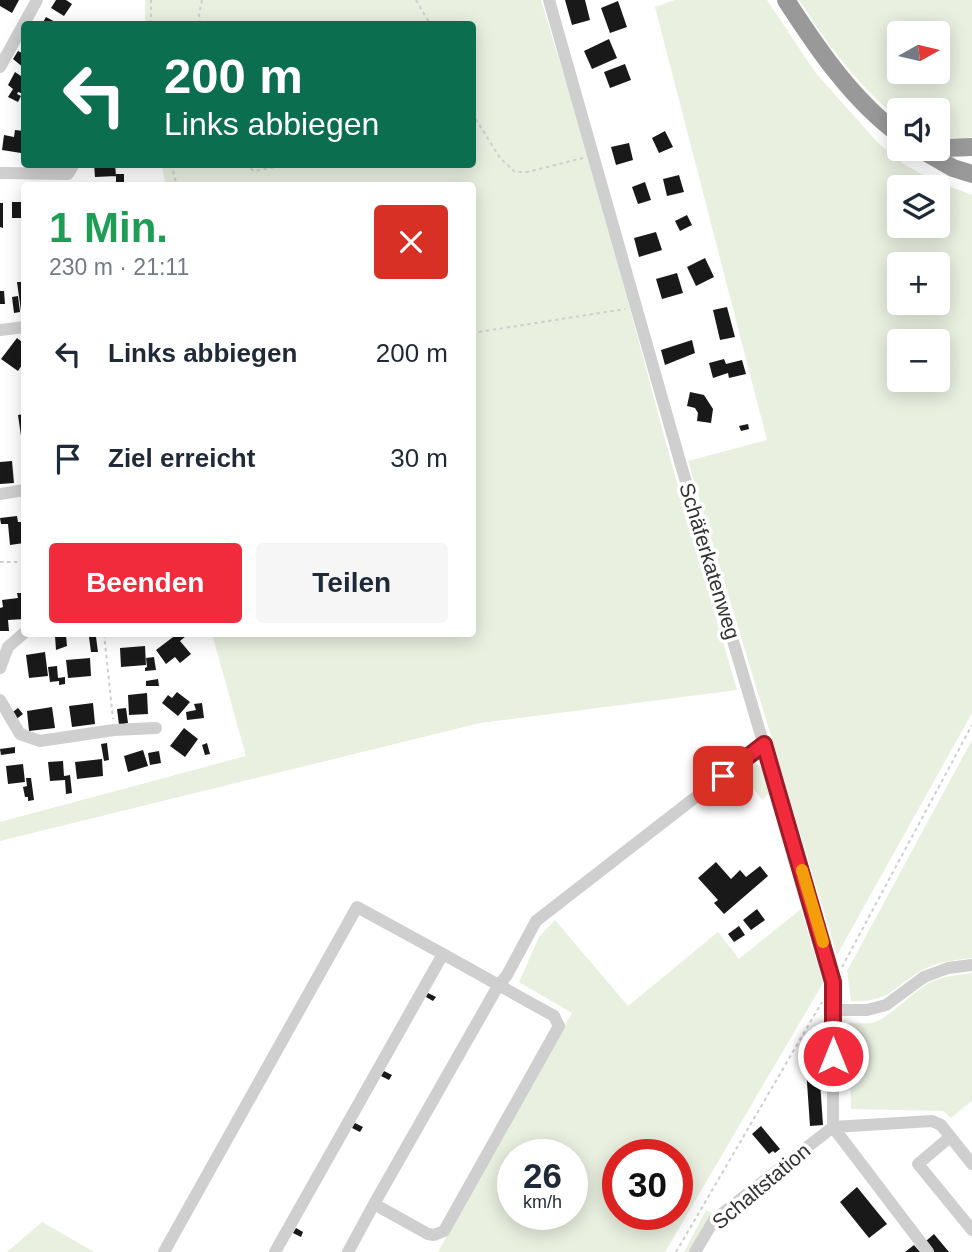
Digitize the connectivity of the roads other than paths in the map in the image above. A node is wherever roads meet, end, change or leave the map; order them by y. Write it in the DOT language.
graph roads {
  1 [pos="37,0"];
  2 [pos="549,0"];
  3 [pos="786,0"];
  4 [pos="25,21"];
  5 [pos="21,29"];
  6 [pos="0,67"];
  7 [pos="868,106"];
  8 [pos="887,118"];
  9 [pos="887,123"];
  10 [pos="972,147"];
  11 [pos="950,148"];
  12 [pos="941,161"];
  13 [pos="71,169"];
  14 [pos="0,173"];
  15 [pos="972,174"];
  16 [pos="21,327"];
  17 [pos="0,330"];
  18 [pos="21,491"];
  19 [pos="0,495"];
  20 [pos="21,636"];
  21 [pos="0,668"];
  22 [pos="0,699"];
  23 [pos="156,728"];
  24 [pos="764,744"];
  25 [pos="443,954"];
  26 [pos="972,965"];
  27 [pos="498,986"];
  28 [pos="833,1010"];
  29 [pos="833,1126"];
  30 [pos="950,1137"];
  31 [pos="972,1164"];
  32 [pos="373,1204"];
  33 [pos="972,1230"];
  34 [pos="164,1252"];
  35 [pos="275,1252"];
  36 [pos="348,1252"];
  37 [pos="695,1252"];
  38 [pos="928,1252"];
  1 -- 4 [label="street"];
  2 -- 24 [label="street, Schäferkatenweg"];
  3 -- 7 [label="highway"];
  5 -- 6 [label="street"];
  7 -- 8 [label="highway"];
  7 -- 9 [label="highway"];
  10 -- 11 [label="highway"];
  12 -- 15 [label="highway"];
  13 -- 14 [label="street"];
  16 -- 17 [label="street"];
  18 -- 19 [label="street"];
  20 -- 21 [label="street"];
  22 -- 23 [label="street"];
  24 -- 27 [label="street"];
  24 -- 28 [label="street, Schäferkatenweg"];
  25 -- 27 [label="street"];
  25 -- 34 [label="street"];
  25 -- 35 [label="street"];
  26 -- 28 [label="street"];
  27 -- 32 [label="street"];
  27 -- 32 [label="street"];
  28 -- 29 [label="street, Schäferkatenweg"];
  29 -- 30 [label="street"];
  29 -- 37 [label="street, Schaltstation"];
  29 -- 38 [label="street"];
  30 -- 31 [label="street"];
  30 -- 33 [label="street"];
  32 -- 36 [label="street"];
}
